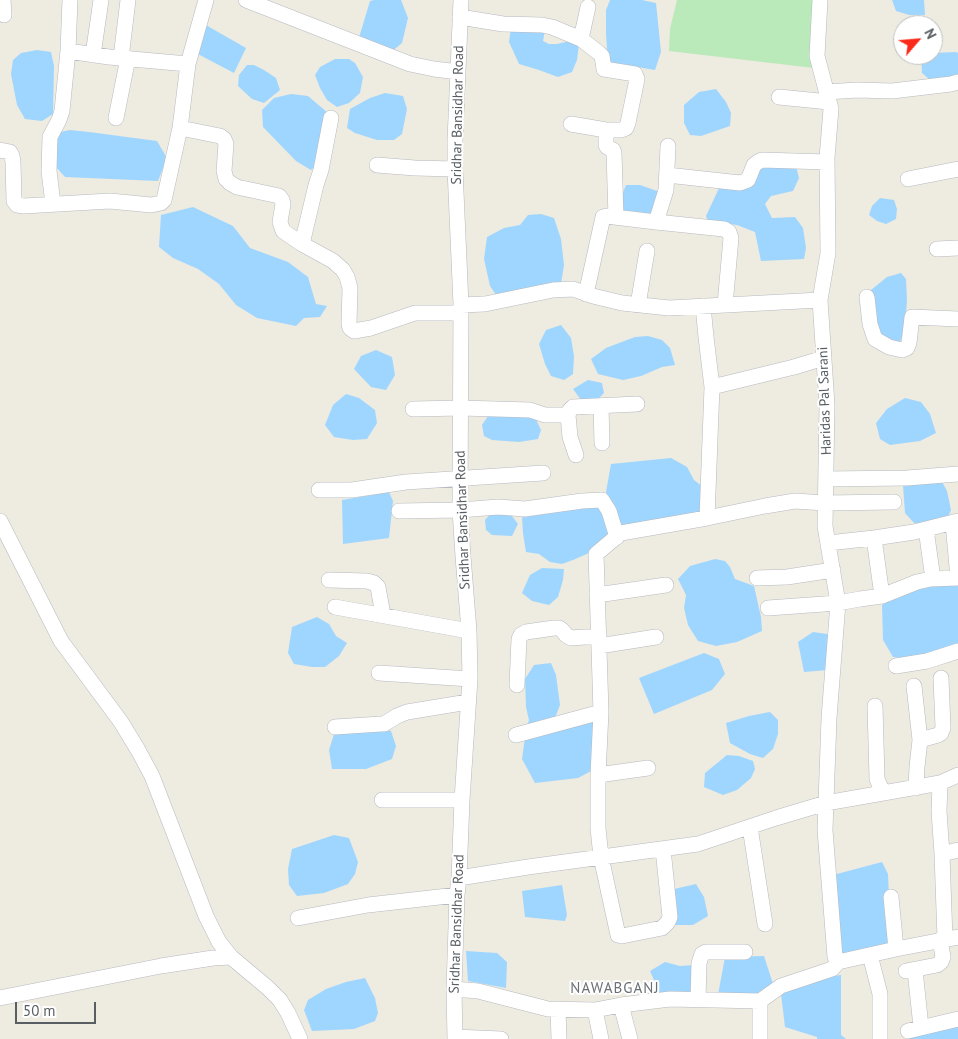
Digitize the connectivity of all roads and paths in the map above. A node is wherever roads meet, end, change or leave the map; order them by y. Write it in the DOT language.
graph roads {
  1 [pos="3,0"];
  2 [pos="70,0"];
  3 [pos="101,0"];
  4 [pos="128,0"];
  5 [pos="206,0"];
  6 [pos="246,0"];
  7 [pos="461,0"];
  8 [pos="820,0"];
  9 [pos="588,7"];
  10 [pos="4,15"];
  11 [pos="460,18"];
  12 [pos="581,39"];
  13 [pos="68,51"];
  14 [pos="93,54"];
  15 [pos="124,58"];
  16 [pos="188,64"];
  17 [pos="458,72"];
  18 [pos="958,82"];
  19 [pos="779,97"];
  20 [pos="828,97"];
  21 [pos="116,118"];
  22 [pos="331,118"];
  23 [pos="571,124"];
  24 [pos="180,128"];
  25 [pos="606,130"];
  26 [pos="668,146"];
  27 [pos="0,150"];
  28 [pos="827,162"];
  29 [pos="377,165"];
  30 [pos="456,169"];
  31 [pos="958,169"];
  32 [pos="667,175"];
  33 [pos="908,179"];
  34 [pos="53,204"];
  35 [pos="616,217"];
  36 [pos="656,222"];
  37 [pos="302,244"];
  38 [pos="958,248"];
  39 [pos="937,249"];
  40 [pos="647,251"];
  41 [pos="586,294"];
  42 [pos="867,296"];
  43 [pos="820,300"];
  44 [pos="638,305"];
  45 [pos="725,305"];
  46 [pos="703,306"];
  47 [pos="460,309"];
  48 [pos="958,319"];
  49 [pos="824,358"];
  50 [pos="712,387"];
  51 [pos="637,404"];
  52 [pos="601,406"];
  53 [pos="461,408"];
  54 [pos="413,409"];
  55 [pos="568,415"];
  56 [pos="602,443"];
  57 [pos="576,455"];
  58 [pos="543,473"];
  59 [pos="958,474"];
  60 [pos="826,478"];
  61 [pos="460,479"];
  62 [pos="319,490"];
  63 [pos="894,502"];
  64 [pos="826,503"];
  65 [pos="460,510"];
  66 [pos="399,511"];
  67 [pos="707,518"];
  68 [pos="0,521"];
  69 [pos="956,522"];
  70 [pos="926,529"];
  71 [pos="616,537"];
  72 [pos="874,538"];
  73 [pos="828,542"];
  74 [pos="833,570"];
  75 [pos="757,578"];
  76 [pos="958,578"];
  77 [pos="933,579"];
  78 [pos="329,580"];
  79 [pos="666,585"];
  80 [pos="597,595"];
  81 [pos="882,596"];
  82 [pos="838,603"];
  83 [pos="335,607"];
  84 [pos="768,608"];
  85 [pos="383,615"];
  86 [pos="469,631"];
  87 [pos="656,637"];
  88 [pos="599,641"];
  89 [pos="958,651"];
  90 [pos="896,666"];
  91 [pos="379,673"];
  92 [pos="941,678"];
  93 [pos="470,679"];
  94 [pos="517,685"];
  95 [pos="914,686"];
  96 [pos="468,702"];
  97 [pos="875,706"];
  98 [pos="600,712"];
  99 [pos="335,727"];
  100 [pos="516,735"];
  101 [pos="920,740"];
  102 [pos="648,768"];
  103 [pos="958,775"];
  104 [pos="598,776"];
  105 [pos="940,783"];
  106 [pos="916,788"];
  107 [pos="883,793"];
  108 [pos="382,800"];
  109 [pos="462,800"];
  110 [pos="826,803"];
  111 [pos="750,826"];
  112 [pos="662,849"];
  113 [pos="958,850"];
  114 [pos="942,854"];
  115 [pos="601,857"];
  116 [pos="459,878"];
  117 [pos="457,895"];
  118 [pos="892,897"];
  119 [pos="298,918"];
  120 [pos="765,924"];
  121 [pos="948,939"];
  122 [pos="896,949"];
  123 [pos="745,952"];
  124 [pos="870,955"];
  125 [pos="230,957"];
  126 [pos="838,962"];
  127 [pos="454,990"];
  128 [pos="0,998"];
  129 [pos="698,1000"];
  130 [pos="760,1001"];
  131 [pos="622,1005"];
  132 [pos="558,1010"];
  133 [pos="595,1010"];
  134 [pos="958,1019"];
  135 [pos="455,1038"];
  136 [pos="300,1039"];
  137 [pos="501,1039"];
  138 [pos="558,1039"];
  139 [pos="601,1039"];
  140 [pos="630,1039"];
  141 [pos="760,1039"];
  142 [pos="880,1039"];
  1 -- 10 [label="street"];
  2 -- 13 [label="street"];
  3 -- 14 [label="street"];
  4 -- 15 [label="street"];
  5 -- 16 [label="street"];
  6 -- 17 [label="street"];
  7 -- 11 [label="street, Sridhar Bansidhar Road"];
  8 -- 20 [label="street, Haridas Pal Sarani"];
  9 -- 12 [label="street"];
  11 -- 12 [label="street"];
  11 -- 17 [label="street, Sridhar Bansidhar Road"];
  12 -- 25 [label="street"];
  13 -- 14 [label="street"];
  13 -- 34 [label="street"];
  14 -- 15 [label="street"];
  15 -- 16 [label="street"];
  15 -- 21 [label="street"];
  16 -- 24 [label="street"];
  17 -- 30 [label="street, Sridhar Bansidhar Road"];
  18 -- 20 [label="street"];
  19 -- 20 [label="street"];
  20 -- 28 [label="street, Haridas Pal Sarani"];
  22 -- 37 [label="street"];
  23 -- 25 [label="street"];
  24 -- 34 [label="street"];
  24 -- 37 [label="street"];
  25 -- 35 [label="street"];
  26 -- 32 [label="street"];
  27 -- 34 [label="street"];
  28 -- 32 [label="street"];
  28 -- 43 [label="street, Haridas Pal Sarani"];
  29 -- 30 [label="street"];
  30 -- 47 [label="street, Sridhar Bansidhar Road"];
  31 -- 33 [label="street"];
  32 -- 36 [label="street"];
  35 -- 36 [label="street"];
  35 -- 41 [label="street"];
  36 -- 45 [label="street"];
  37 -- 47 [label="street"];
  38 -- 39 [label="street"];
  40 -- 44 [label="street"];
  41 -- 44 [label="street"];
  41 -- 47 [label="street"];
  42 -- 48 [label="street"];
  43 -- 45 [label="street"];
  43 -- 49 [label="street, Haridas Pal Sarani"];
  44 -- 46 [label="street"];
  45 -- 46 [label="street"];
  46 -- 50 [label="street"];
  47 -- 53 [label="street, Sridhar Bansidhar Road"];
  49 -- 50 [label="street"];
  49 -- 60 [label="street, Haridas Pal Sarani"];
  50 -- 67 [label="street"];
  51 -- 52 [label="street"];
  52 -- 55 [label="street"];
  52 -- 56 [label="street"];
  53 -- 54 [label="street"];
  53 -- 55 [label="street"];
  53 -- 61 [label="street, Sridhar Bansidhar Road"];
  55 -- 57 [label="street"];
  58 -- 61 [label="street"];
  59 -- 60 [label="street"];
  60 -- 64 [label="street, Haridas Pal Sarani"];
  61 -- 62 [label="street"];
  61 -- 65 [label="street, Sridhar Bansidhar Road"];
  63 -- 64 [label="street"];
  64 -- 67 [label="street"];
  64 -- 73 [label="street, Haridas Pal Sarani"];
  65 -- 66 [label="street"];
  65 -- 71 [label="street"];
  65 -- 86 [label="street, Sridhar Bansidhar Road"];
  67 -- 71 [label="street"];
  68 -- 125 [label="street"];
  69 -- 70 [label="street"];
  69 -- 76 [label="street"];
  70 -- 72 [label="street"];
  70 -- 77 [label="street"];
  71 -- 80 [label="street"];
  72 -- 73 [label="street"];
  72 -- 81 [label="street"];
  73 -- 74 [label="street, Haridas Pal Sarani"];
  74 -- 75 [label="street"];
  74 -- 82 [label="street, Haridas Pal Sarani"];
  76 -- 77 [label="street"];
  77 -- 81 [label="street"];
  78 -- 85 [label="street"];
  79 -- 80 [label="street"];
  80 -- 88 [label="street"];
  81 -- 82 [label="street"];
  82 -- 84 [label="street"];
  82 -- 110 [label="street, Haridas Pal Sarani"];
  83 -- 85 [label="street"];
  85 -- 86 [label="street"];
  86 -- 93 [label="street, Sridhar Bansidhar Road"];
  87 -- 88 [label="street"];
  88 -- 94 [label="street"];
  88 -- 98 [label="street"];
  89 -- 90 [label="street"];
  91 -- 93 [label="street"];
  92 -- 101 [label="street"];
  93 -- 96 [label="street, Sridhar Bansidhar Road"];
  95 -- 101 [label="street"];
  96 -- 99 [label="street"];
  96 -- 109 [label="street, Sridhar Bansidhar Road"];
  97 -- 107 [label="street"];
  98 -- 100 [label="street"];
  98 -- 104 [label="street"];
  101 -- 106 [label="street"];
  102 -- 104 [label="street"];
  103 -- 105 [label="street"];
  104 -- 115 [label="street"];
  105 -- 106 [label="street"];
  105 -- 114 [label="street"];
  106 -- 107 [label="street"];
  107 -- 110 [label="street"];
  108 -- 109 [label="street"];
  109 -- 116 [label="street, Sridhar Bansidhar Road"];
  110 -- 111 [label="street"];
  110 -- 126 [label="street, Haridas Pal Sarani"];
  111 -- 112 [label="street"];
  111 -- 120 [label="street"];
  112 -- 115 [label="street"];
  112 -- 115 [label="street"];
  113 -- 114 [label="street"];
  114 -- 121 [label="street"];
  115 -- 116 [label="street"];
  116 -- 117 [label="street, Sridhar Bansidhar Road"];
  117 -- 119 [label="street"];
  117 -- 127 [label="street, Sridhar Bansidhar Road"];
  118 -- 122 [label="street"];
  121 -- 122 [label="street"];
  121 -- 134 [label="street"];
  122 -- 124 [label="street"];
  123 -- 129 [label="street"];
  124 -- 126 [label="street"];
  124 -- 142 [label="street"];
  125 -- 128 [label="street"];
  125 -- 136 [label="street"];
  126 -- 130 [label="street"];
  127 -- 132 [label="street"];
  127 -- 135 [label="street, Sridhar Bansidhar Road"];
  129 -- 130 [label="street"];
  129 -- 131 [label="street"];
  130 -- 141 [label="street"];
  131 -- 133 [label="street"];
  131 -- 140 [label="street"];
  132 -- 133 [label="street"];
  132 -- 138 [label="street"];
  133 -- 139 [label="street"];
  135 -- 137 [label="street"];
}
